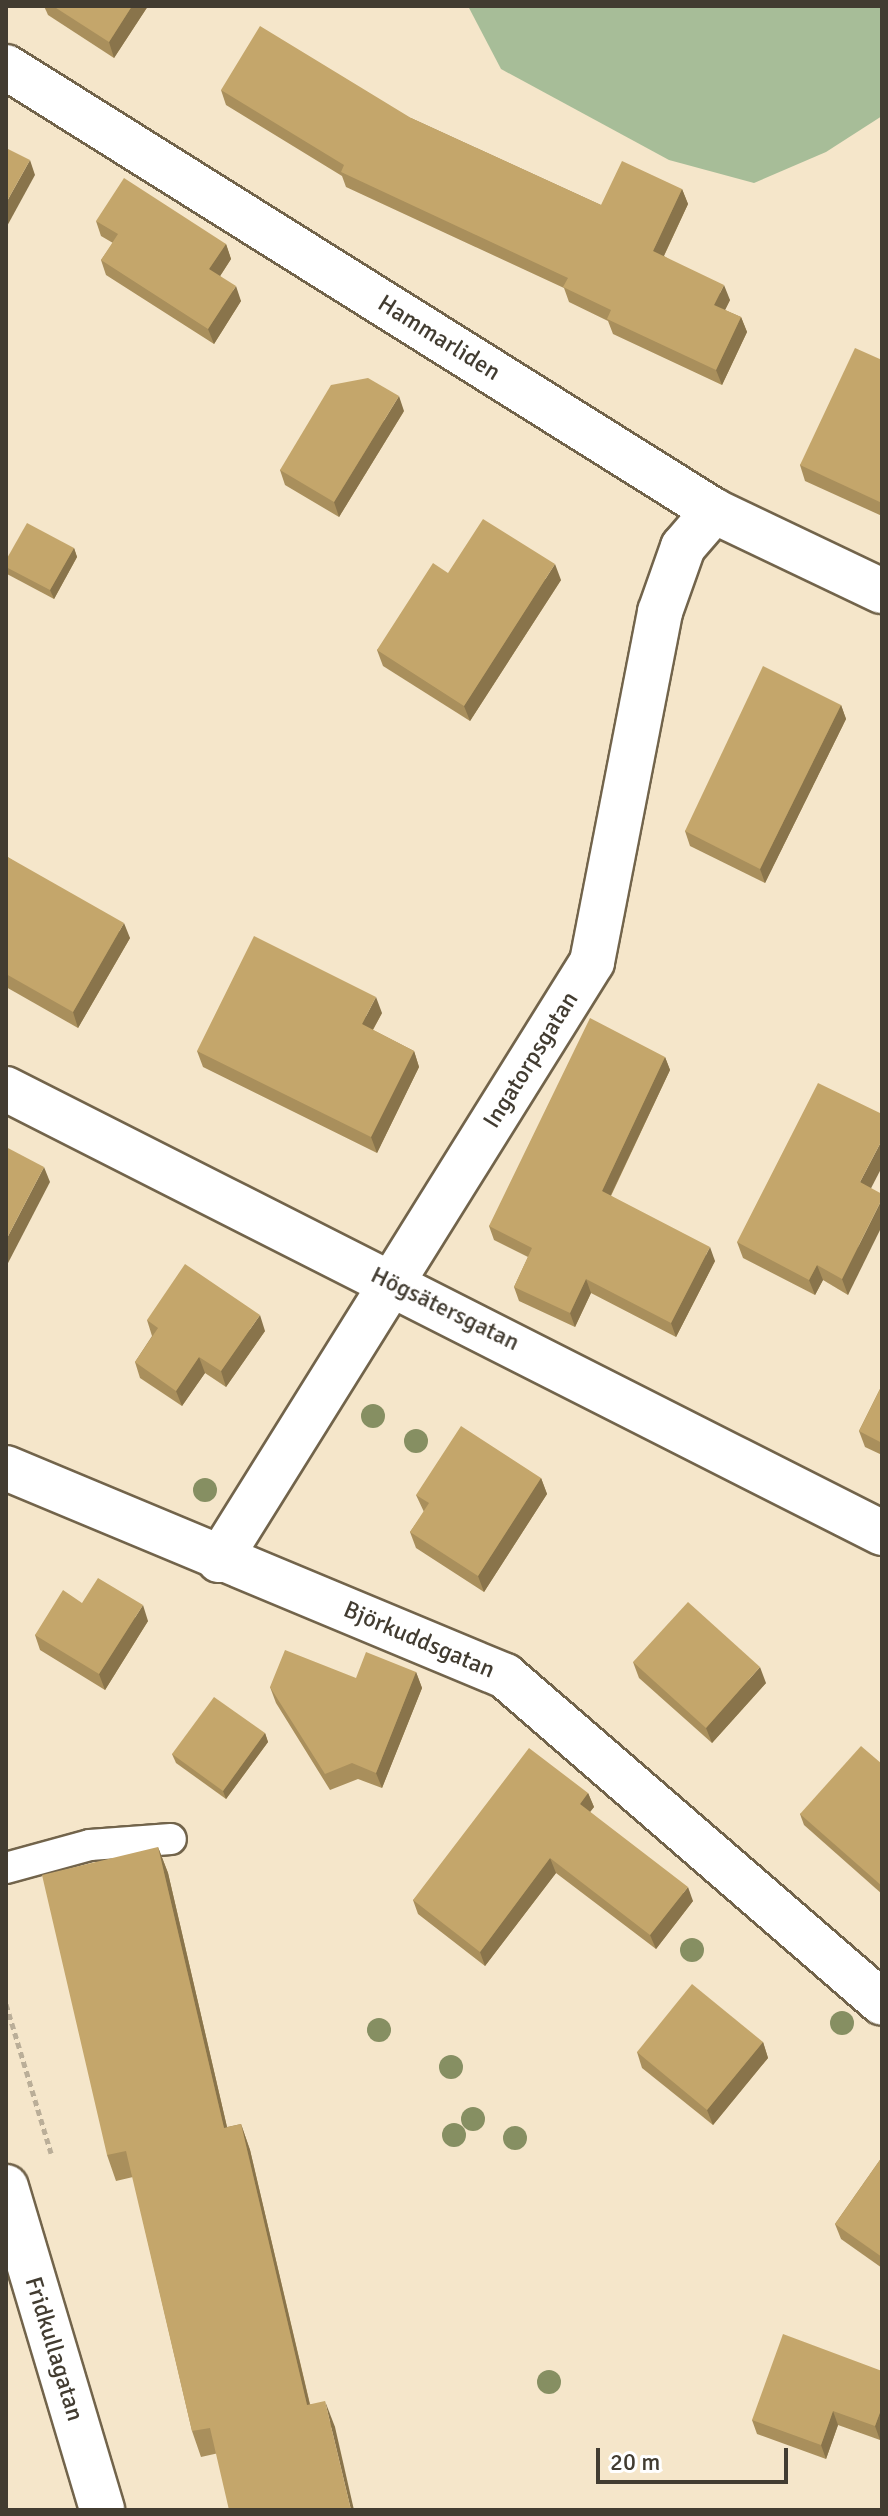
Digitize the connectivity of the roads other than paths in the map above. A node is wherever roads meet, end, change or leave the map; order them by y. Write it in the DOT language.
graph roads {
  1 [pos="6,67"];
  2 [pos="714,511"];
  3 [pos="882,591"];
  4 [pos="6,1089"];
  5 [pos="392,1283"];
  6 [pos="6,1468"];
  7 [pos="882,1533"];
  8 [pos="219,1560"];
  9 [pos="171,1839"];
  10 [pos="6,1868"];
  11 [pos="882,2003"];
  12 [pos="6,2187"];
  13 [pos="102,2510"];
  1 -- 2 [label="street, Hammarliden"];
  2 -- 3 [label="street, Hammarliden"];
  2 -- 5 [label="street, Ingatorpsgatan"];
  4 -- 5 [label="street, Högsätersgatan"];
  5 -- 7 [label="street, Högsätersgatan"];
  5 -- 8 [label="street, Ingatorpsgatan"];
  6 -- 8 [label="street, Björkuddsgatan"];
  8 -- 11 [label="street, Björkuddsgatan"];
  9 -- 10 [label="lane"];
  12 -- 13 [label="street, Fridkullagatan"];
}
